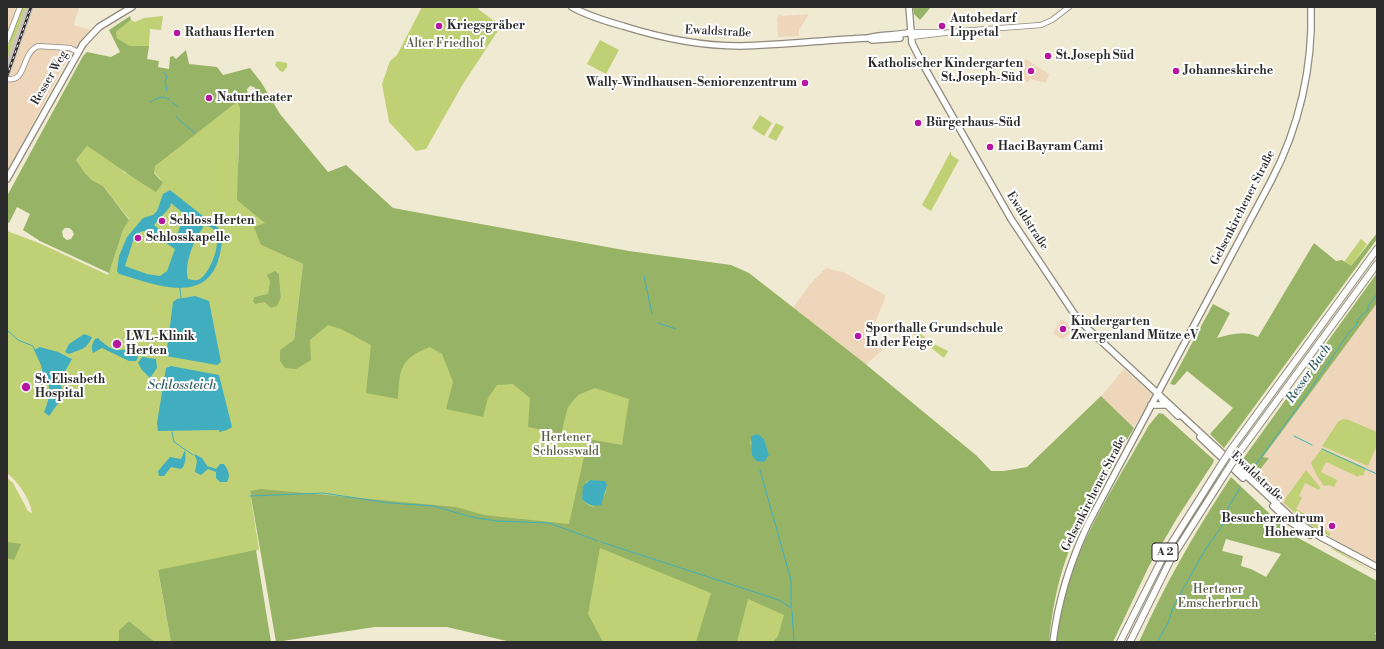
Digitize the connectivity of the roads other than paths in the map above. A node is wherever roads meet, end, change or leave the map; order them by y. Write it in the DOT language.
graph roads {
  1 [pos="20,7"];
  2 [pos="132,7"];
  3 [pos="572,7"];
  4 [pos="909,7"];
  5 [pos="1069,7"];
  6 [pos="1311,7"];
  7 [pos="911,35"];
  8 [pos="7,41"];
  9 [pos="78,52"];
  10 [pos="7,79"];
  11 [pos="7,178"];
  12 [pos="1377,249"];
  13 [pos="1377,264"];
  14 [pos="1158,392"];
  15 [pos="1151,405"];
  16 [pos="1167,405"];
  17 [pos="1377,567"];
  18 [pos="1377,572"];
  19 [pos="1052,642"];
  20 [pos="1120,642"];
  21 [pos="1130,642"];
  1 -- 8 [label="street"];
  2 -- 9 [label="main road, Resser Weg"];
  3 -- 7 [label="main road, Ewaldstraße"];
  4 -- 7 [label="main road"];
  5 -- 7 [label="street"];
  6 -- 14 [label="main road, Gelsenkirchener Straße"];
  7 -- 14 [label="main road, Ewaldstraße"];
  9 -- 10 [label="street"];
  9 -- 11 [label="main road, Resser Weg"];
  12 -- 20 [label="highway, A 2, bridge"];
  13 -- 21 [label="highway, A 2, bridge"];
  14 -- 15 [label="main road, Gelsenkirchener Straße"];
  14 -- 16 [label="main road, Ewaldstraße"];
  14 -- 17 [label="main road, Ewaldstraße"];
  15 -- 16 [label="main road"];
  15 -- 19 [label="main road, Gelsenkirchener Straße"];
  16 -- 18 [label="main road, Ewaldstraße"];
}
